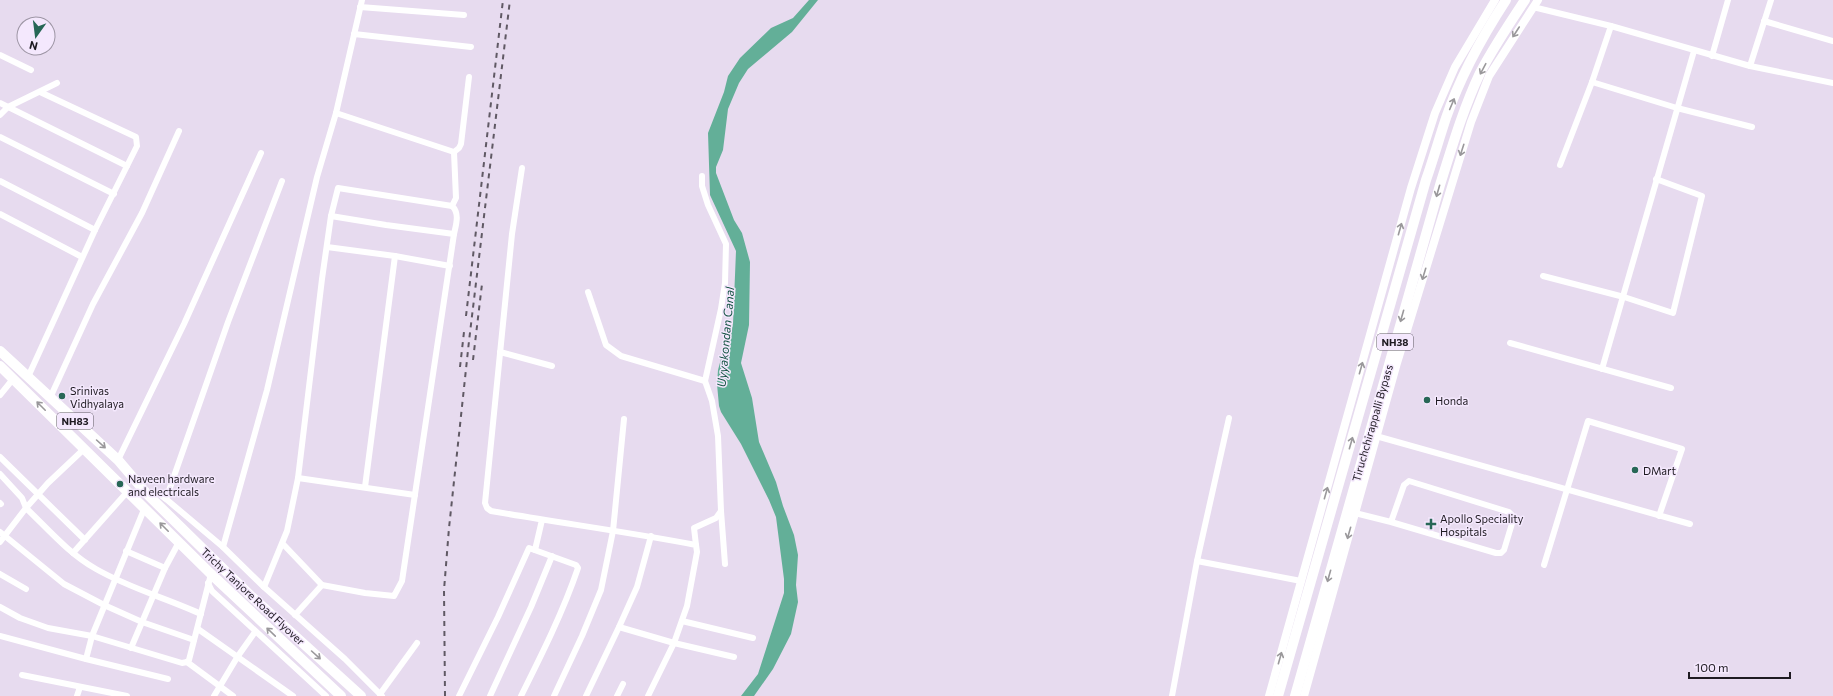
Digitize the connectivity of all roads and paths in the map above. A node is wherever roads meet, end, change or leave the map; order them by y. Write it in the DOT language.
graph roads {
  1 [pos="362,0"];
  2 [pos="1495,0"];
  3 [pos="1506,0"];
  4 [pos="1525,0"];
  5 [pos="1728,0"];
  6 [pos="1771,0"];
  7 [pos="1536,3"];
  8 [pos="360,7"];
  9 [pos="464,15"];
  10 [pos="1764,21"];
  11 [pos="1610,26"];
  12 [pos="354,34"];
  13 [pos="1833,41"];
  14 [pos="471,47"];
  15 [pos="1694,50"];
  16 [pos="0,56"];
  17 [pos="1712,56"];
  18 [pos="1750,66"];
  19 [pos="31,70"];
  20 [pos="469,77"];
  21 [pos="1592,82"];
  22 [pos="57,83"];
  23 [pos="1833,83"];
  24 [pos="40,92"];
  25 [pos="0,103"];
  26 [pos="8,107"];
  27 [pos="1677,108"];
  28 [pos="336,113"];
  29 [pos="0,115"];
  30 [pos="1752,127"];
  31 [pos="179,131"];
  32 [pos="0,137"];
  33 [pos="454,152"];
  34 [pos="261,153"];
  35 [pos="1560,164"];
  36 [pos="127,166"];
  37 [pos="522,168"];
  38 [pos="702,176"];
  39 [pos="1656,179"];
  40 [pos="0,181"];
  41 [pos="282,181"];
  42 [pos="114,194"];
  43 [pos="452,206"];
  44 [pos="0,214"];
  45 [pos="331,216"];
  46 [pos="95,230"];
  47 [pos="454,234"];
  48 [pos="327,247"];
  49 [pos="395,256"];
  50 [pos="82,257"];
  51 [pos="450,266"];
  52 [pos="1543,276"];
  53 [pos="588,292"];
  54 [pos="1624,297"];
  55 [pos="1510,343"];
  56 [pos="0,351"];
  57 [pos="500,352"];
  58 [pos="0,366"];
  59 [pos="552,366"];
  60 [pos="1602,369"];
  61 [pos="28,377"];
  62 [pos="13,379"];
  63 [pos="705,382"];
  64 [pos="1671,388"];
  65 [pos="0,395"];
  66 [pos="50,398"];
  67 [pos="1229,418"];
  68 [pos="624,419"];
  69 [pos="1376,436"];
  70 [pos="84,449"];
  71 [pos="0,457"];
  72 [pos="118,460"];
  73 [pos="0,474"];
  74 [pos="298,478"];
  75 [pos="365,487"];
  76 [pos="1566,490"];
  77 [pos="128,491"];
  78 [pos="39,494"];
  79 [pos="147,494"];
  80 [pos="415,495"];
  81 [pos="166,499"];
  82 [pos="26,508"];
  83 [pos="145,508"];
  84 [pos="721,511"];
  85 [pos="1355,513"];
  86 [pos="1659,516"];
  87 [pos="542,520"];
  88 [pos="1391,522"];
  89 [pos="1690,524"];
  90 [pos="613,531"];
  91 [pos="0,532"];
  92 [pos="6,536"];
  93 [pos="651,536"];
  94 [pos="85,540"];
  95 [pos="0,542"];
  96 [pos="179,542"];
  97 [pos="283,544"];
  98 [pos="696,545"];
  99 [pos="223,547"];
  100 [pos="535,550"];
  101 [pos="126,551"];
  102 [pos="73,553"];
  103 [pos="552,556"];
  104 [pos="1197,561"];
  105 [pos="725,564"];
  106 [pos="1544,565"];
  107 [pos="165,568"];
  108 [pos="0,574"];
  109 [pos="114,579"];
  110 [pos="210,579"];
  111 [pos="1301,581"];
  112 [pos="322,585"];
  113 [pos="264,587"];
  114 [pos="26,590"];
  115 [pos="154,594"];
  116 [pos="104,605"];
  117 [pos="0,607"];
  118 [pos="201,614"];
  119 [pos="295,615"];
  120 [pos="682,621"];
  121 [pos="142,622"];
  122 [pos="619,627"];
  123 [pos="198,629"];
  124 [pos="255,632"];
  125 [pos="0,636"];
  126 [pos="92,636"];
  127 [pos="753,638"];
  128 [pos="194,640"];
  129 [pos="417,643"];
  130 [pos="674,643"];
  131 [pos="131,648"];
  132 [pos="238,656"];
  133 [pos="734,657"];
  134 [pos="86,660"];
  135 [pos="187,662"];
  136 [pos="22,675"];
  137 [pos="168,679"];
  138 [pos="623,684"];
  139 [pos="80,686"];
  140 [pos="220,687"];
  141 [pos="381,695"];
  142 [pos="77,696"];
  143 [pos="127,696"];
  144 [pos="214,696"];
  145 [pos="233,696"];
  146 [pos="293,696"];
  147 [pos="326,696"];
  148 [pos="341,696"];
  149 [pos="361,696"];
  150 [pos="459,696"];
  151 [pos="490,696"];
  152 [pos="521,696"];
  153 [pos="554,696"];
  154 [pos="586,696"];
  155 [pos="617,696"];
  156 [pos="648,696"];
  157 [pos="1172,696"];
  158 [pos="1269,696"];
  159 [pos="1278,696"];
  160 [pos="1295,696"];
  161 [pos="1304,696"];
  1 -- 8 [label="street"];
  111 -- 2 [label="street, one-way"];
  159 -- 3 [label="highway, Tiruchchirappalli Bypass / NH38, one-way"];
  4 -- 160 [label="highway, Tiruchchirappalli Bypass / NH38, one-way"];
  5 -- 17 [label="street"];
  6 -- 10 [label="street"];
  7 -- 11 [label="street"];
  7 -- 69 [label="street, one-way"];
  8 -- 9 [label="street"];
  8 -- 12 [label="street"];
  10 -- 13 [label="street"];
  10 -- 18 [label="street"];
  11 -- 15 [label="street"];
  11 -- 21 [label="street"];
  12 -- 14 [label="street"];
  12 -- 28 [label="street"];
  15 -- 17 [label="street"];
  15 -- 27 [label="street"];
  16 -- 19 [label="street"];
  17 -- 18 [label="street"];
  18 -- 23 [label="street"];
  20 -- 33 [label="street"];
  21 -- 27 [label="street"];
  21 -- 35 [label="street"];
  22 -- 24 [label="street"];
  24 -- 26 [label="street"];
  24 -- 36 [label="street"];
  25 -- 26 [label="street"];
  26 -- 29 [label="street"];
  26 -- 36 [label="street"];
  27 -- 30 [label="street"];
  27 -- 39 [label="street"];
  28 -- 33 [label="street"];
  28 -- 99 [label="street"];
  31 -- 66 [label="street"];
  32 -- 42 [label="street"];
  33 -- 43 [label="street"];
  34 -- 72 [label="street"];
  36 -- 42 [label="street"];
  37 -- 57 [label="street"];
  38 -- 63 [label="street"];
  39 -- 54 [label="street"];
  39 -- 54 [label="street"];
  40 -- 46 [label="street"];
  41 -- 81 [label="street"];
  42 -- 46 [label="street"];
  43 -- 45 [label="street"];
  43 -- 47 [label="street"];
  44 -- 50 [label="street"];
  45 -- 47 [label="street"];
  45 -- 48 [label="street"];
  46 -- 50 [label="street"];
  47 -- 51 [label="street"];
  48 -- 49 [label="street"];
  48 -- 74 [label="street"];
  49 -- 51 [label="street"];
  49 -- 75 [label="street"];
  50 -- 61 [label="street"];
  51 -- 80 [label="street"];
  52 -- 54 [label="street"];
  53 -- 63 [label="street"];
  54 -- 60 [label="street"];
  55 -- 60 [label="street"];
  56 -- 61 [label="highway, NH83"];
  57 -- 59 [label="street"];
  57 -- 87 [label="street"];
  58 -- 62 [label="highway, NH83"];
  60 -- 64 [label="street"];
  61 -- 66 [label="highway, NH83"];
  62 -- 65 [label="street"];
  70 -- 62 [label="highway, NH83, one-way"];
  63 -- 84 [label="street"];
  66 -- 72 [label="highway, NH83, one-way"];
  67 -- 104 [label="street"];
  68 -- 90 [label="street"];
  69 -- 76 [label="street"];
  69 -- 85 [label="street"];
  70 -- 77 [label="highway, NH83"];
  70 -- 78 [label="street"];
  71 -- 78 [label="street"];
  72 -- 79 [label="highway, NH83"];
  73 -- 82 [label="street"];
  74 -- 75 [label="street"];
  74 -- 97 [label="street"];
  75 -- 80 [label="street"];
  76 -- 86 [label="street"];
  76 -- 86 [label="street"];
  76 -- 106 [label="street"];
  77 -- 83 [label="highway, NH83"];
  77 -- 94 [label="street"];
  78 -- 82 [label="street"];
  78 -- 94 [label="street"];
  79 -- 81 [label="street"];
  79 -- 149 [label="highway, Trichy Tanjore Road Flyover / NH83, one-way"];
  80 -- 112 [label="street"];
  81 -- 99 [label="street"];
  82 -- 92 [label="street"];
  82 -- 102 [label="street"];
  96 -- 83 [label="highway, NH83, one-way"];
  83 -- 101 [label="street"];
  84 -- 98 [label="street"];
  84 -- 105 [label="street"];
  85 -- 88 [label="street"];
  85 -- 161 [label="street, one-way"];
  86 -- 89 [label="street"];
  87 -- 90 [label="street"];
  87 -- 100 [label="street"];
  88 -- 88 [label="street"];
  90 -- 93 [label="street"];
  90 -- 153 [label="street"];
  91 -- 92 [label="street"];
  92 -- 95 [label="street"];
  92 -- 116 [label="street"];
  93 -- 98 [label="street"];
  93 -- 122 [label="street"];
  94 -- 102 [label="street"];
  96 -- 107 [label="street"];
  96 -- 110 [label="highway, NH83"];
  97 -- 112 [label="street"];
  97 -- 113 [label="street"];
  98 -- 120 [label="street"];
  99 -- 113 [label="street"];
  100 -- 103 [label="street"];
  100 -- 150 [label="street"];
  101 -- 107 [label="street"];
  101 -- 109 [label="street"];
  102 -- 109 [label="street"];
  103 -- 151 [label="street"];
  103 -- 152 [label="street"];
  104 -- 111 [label="street"];
  104 -- 157 [label="street"];
  107 -- 115 [label="street"];
  108 -- 114 [label="street"];
  109 -- 115 [label="street"];
  109 -- 116 [label="street"];
  110 -- 118 [label="street"];
  110 -- 124 [label="street"];
  148 -- 110 [label="highway, Trichy Tanjore Road Flyover / NH83, one-way"];
  158 -- 111 [label="street, one-way"];
  112 -- 119 [label="street"];
  113 -- 119 [label="street"];
  115 -- 118 [label="street"];
  115 -- 121 [label="street"];
  116 -- 121 [label="street"];
  116 -- 126 [label="street"];
  117 -- 126 [label="street"];
  118 -- 123 [label="street"];
  119 -- 141 [label="street"];
  120 -- 127 [label="street"];
  120 -- 130 [label="street"];
  121 -- 128 [label="street"];
  121 -- 131 [label="street"];
  122 -- 130 [label="street"];
  122 -- 154 [label="street"];
  123 -- 128 [label="street"];
  123 -- 132 [label="street"];
  124 -- 132 [label="street"];
  124 -- 147 [label="street"];
  125 -- 134 [label="street"];
  126 -- 131 [label="street"];
  126 -- 134 [label="street"];
  128 -- 135 [label="street"];
  129 -- 141 [label="street"];
  130 -- 133 [label="street"];
  130 -- 156 [label="street"];
  131 -- 135 [label="street"];
  132 -- 140 [label="street"];
  132 -- 146 [label="street"];
  134 -- 137 [label="street"];
  135 -- 140 [label="street"];
  136 -- 139 [label="street"];
  138 -- 155 [label="street"];
  139 -- 142 [label="street"];
  139 -- 143 [label="street"];
  140 -- 144 [label="street"];
  140 -- 145 [label="street"];
}
